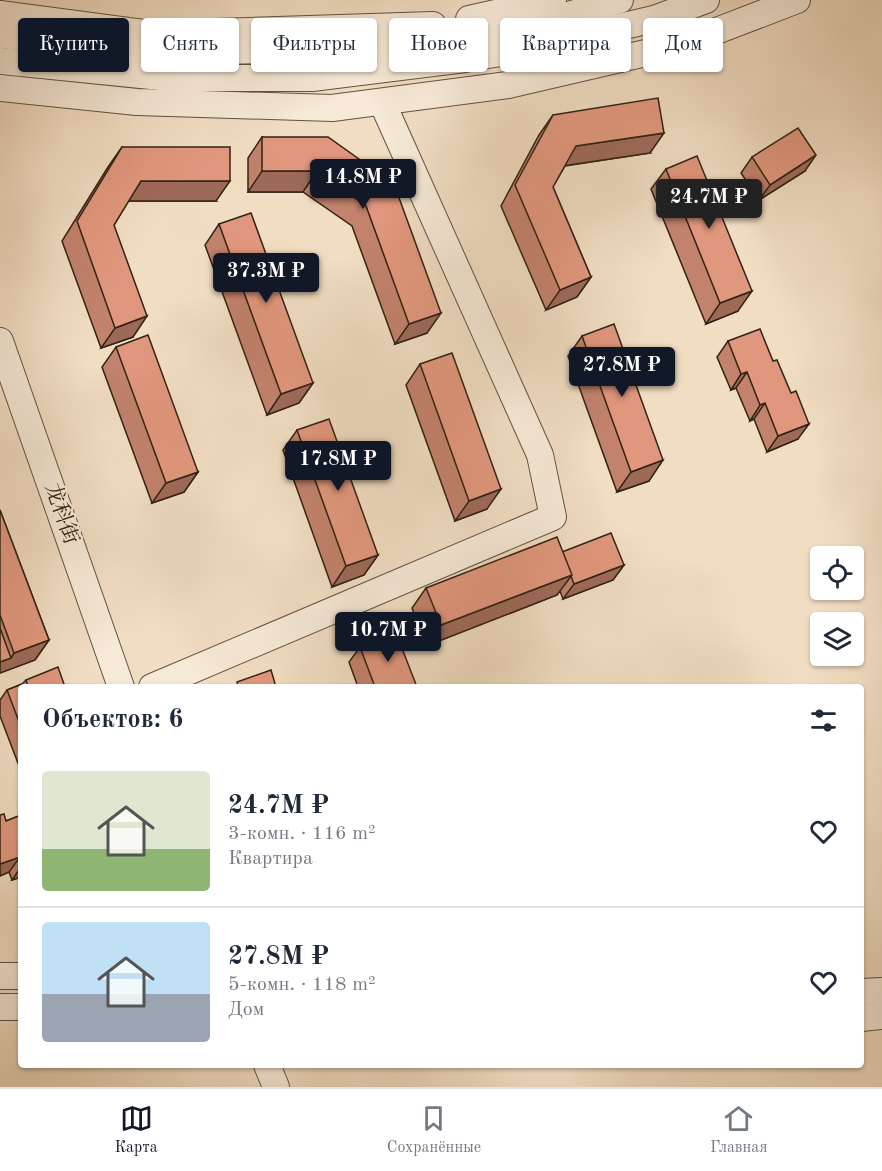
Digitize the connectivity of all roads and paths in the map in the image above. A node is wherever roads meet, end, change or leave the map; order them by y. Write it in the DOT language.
graph roads {
  1 [pos="553,0"];
  2 [pos="620,0"];
  3 [pos="706,0"];
  4 [pos="797,0"];
  5 [pos="0,14"];
  6 [pos="0,35"];
  7 [pos="0,61"];
  8 [pos="0,88"];
  9 [pos="382,102"];
  10 [pos="0,341"];
  11 [pos="120,684"];
  12 [pos="159,684"];
  13 [pos="0,976"];
  14 [pos="18,976"];
  15 [pos="882,991"];
  16 [pos="864,992"];
  17 [pos="0,1007"];
  18 [pos="18,1007"];
  19 [pos="882,1016"];
  20 [pos="864,1018"];
  21 [pos="268,1068"];
  22 [pos="276,1087"];
  1 -- 5 [label="street"];
  2 -- 6 [label="street"];
  3 -- 7 [label="street"];
  4 -- 9 [label="street"];
  8 -- 9 [label="street"];
  9 -- 12 [label="street"];
  10 -- 11 [label="street, 龙科街"];
  13 -- 14 [label="street"];
  15 -- 16 [label="street"];
  17 -- 18 [label="street"];
  19 -- 20 [label="street"];
  21 -- 22 [label="street"];
}
